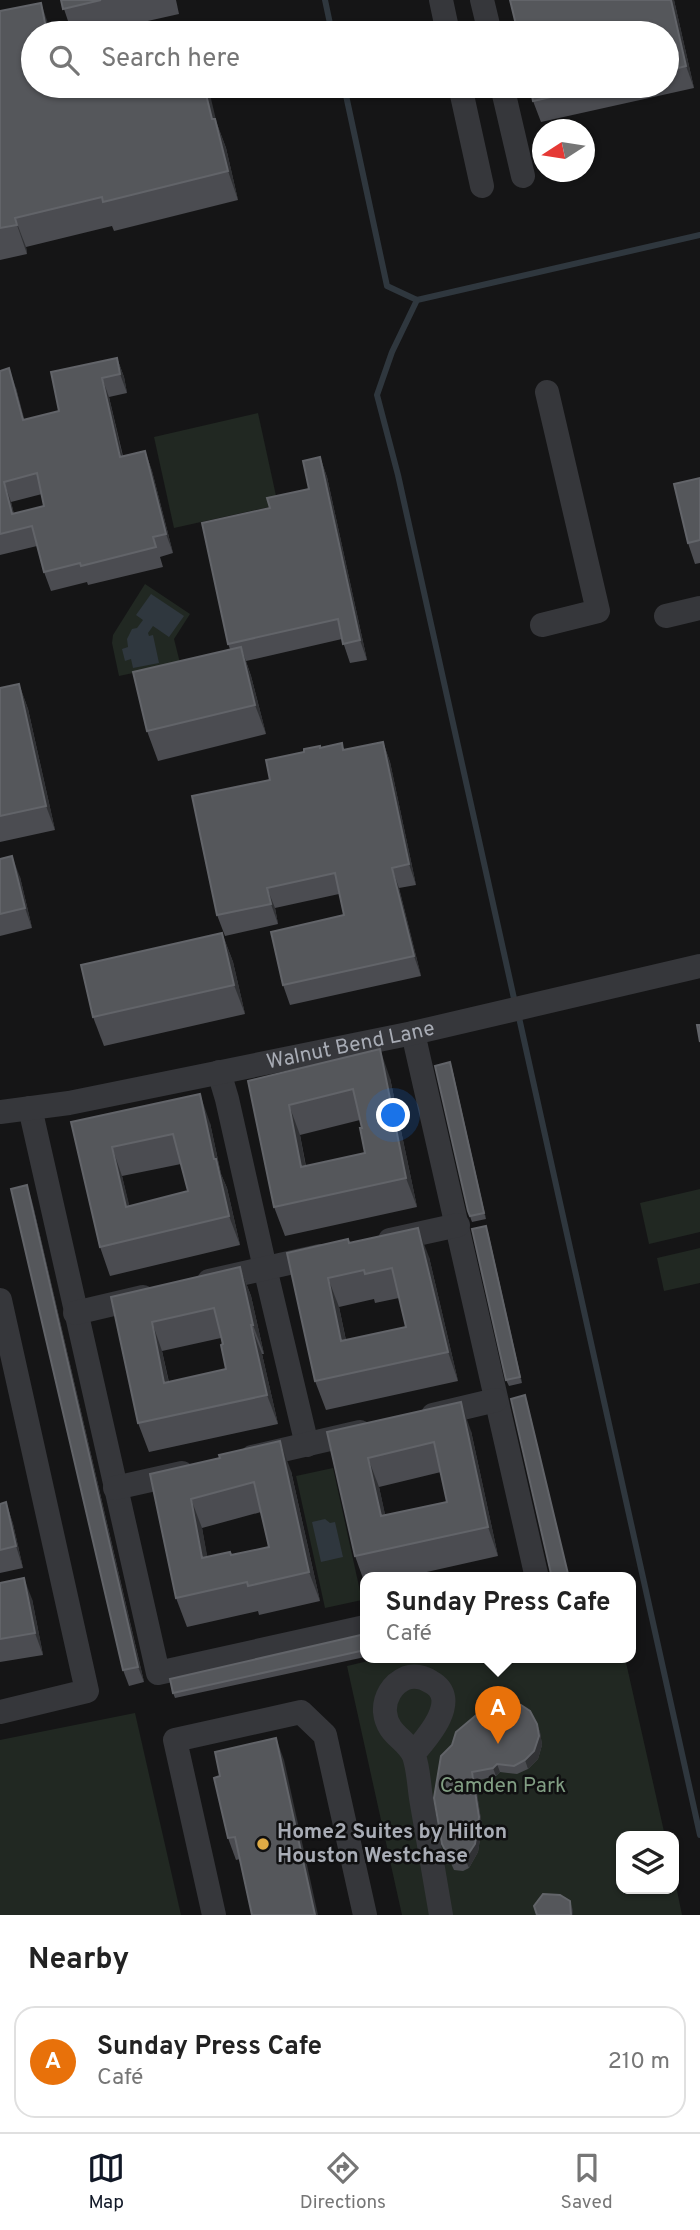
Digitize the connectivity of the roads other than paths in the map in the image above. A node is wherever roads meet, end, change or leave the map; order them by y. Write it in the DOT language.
graph roads {
  1 [pos="441,0"];
  2 [pos="482,0"];
  3 [pos="445,21"];
  4 [pos="487,21"];
  5 [pos="463,98"];
  6 [pos="505,98"];
  7 [pos="523,176"];
  8 [pos="482,186"];
  9 [pos="547,393"];
  10 [pos="700,608"];
  11 [pos="666,616"];
  12 [pos="542,625"];
  13 [pos="700,966"];
  14 [pos="413,1033"];
  15 [pos="219,1072"];
  16 [pos="30,1108"];
  17 [pos="0,1112"];
  18 [pos="458,1225"];
  19 [pos="364,1246"];
  20 [pos="338,1252"];
  21 [pos="264,1268"];
  22 [pos="0,1300"];
  23 [pos="75,1313"];
  24 [pos="496,1400"];
  25 [pos="410,1420"];
  26 [pos="386,1426"];
  27 [pos="307,1445"];
  28 [pos="226,1463"];
  29 [pos="200,1469"];
  30 [pos="115,1488"];
  31 [pos="536,1572"];
  32 [pos="360,1628"];
  33 [pos="0,1712"];
  34 [pos="413,1754"];
  35 [pos="214,1915"];
  36 [pos="365,1915"];
  37 [pos="441,1915"];
  1 -- 3 [label="street"];
  2 -- 4 [label="street"];
  5 -- 8 [label="street"];
  6 -- 7 [label="street"];
  9 -- 12 [label="street"];
  10 -- 11 [label="street"];
  13 -- 14 [label="street, Walnut Bend Lane"];
  14 -- 15 [label="street, Walnut Bend Lane"];
  14 -- 18 [label="street"];
  15 -- 16 [label="street, Walnut Bend Lane"];
  15 -- 21 [label="street"];
  16 -- 17 [label="street, Walnut Bend Lane"];
  16 -- 23 [label="street"];
  18 -- 19 [label="street"];
  18 -- 24 [label="street"];
  20 -- 21 [label="street"];
  21 -- 23 [label="street"];
  21 -- 27 [label="street"];
  22 -- 33 [label="street"];
  23 -- 30 [label="street"];
  24 -- 25 [label="street"];
  24 -- 31 [label="street"];
  26 -- 27 [label="street"];
  27 -- 28 [label="street"];
  29 -- 30 [label="street"];
  30 -- 32 [label="street"];
  34 -- 37 [label="street"];
  35 -- 36 [label="street"];
}
